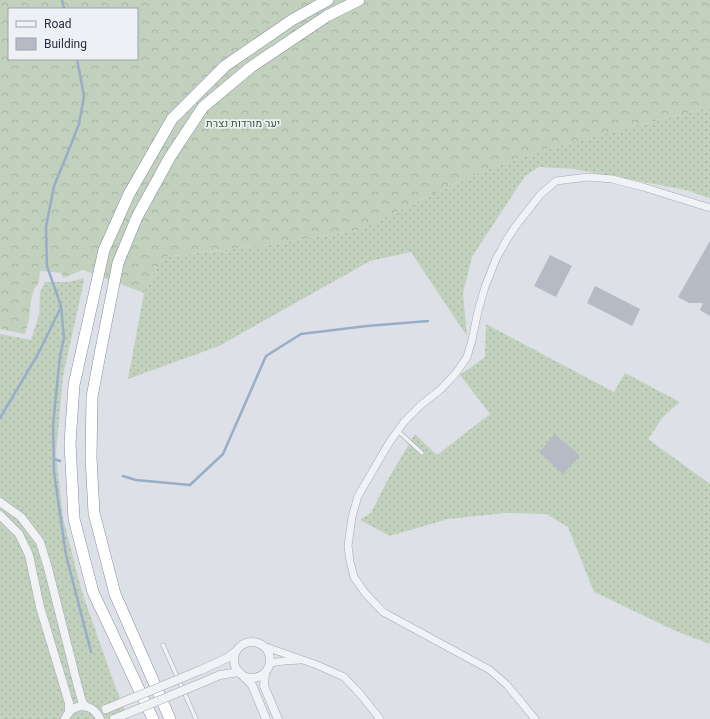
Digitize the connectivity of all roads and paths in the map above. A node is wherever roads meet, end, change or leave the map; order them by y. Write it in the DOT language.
graph roads {
  1 [pos="328,0"];
  2 [pos="359,0"];
  3 [pos="710,208"];
  4 [pos="398,431"];
  5 [pos="422,453"];
  6 [pos="0,502"];
  7 [pos="0,516"];
  8 [pos="163,645"];
  9 [pos="266,647"];
  10 [pos="235,652"];
  11 [pos="304,660"];
  12 [pos="270,663"];
  13 [pos="240,673"];
  14 [pos="265,673"];
  15 [pos="88,707"];
  16 [pos="67,716"];
  17 [pos="100,719"];
  18 [pos="114,719"];
  19 [pos="153,719"];
  20 [pos="170,719"];
  21 [pos="196,719"];
  22 [pos="266,719"];
  23 [pos="278,719"];
  24 [pos="380,719"];
  25 [pos="535,719"];
  1 -- 19 [label="highway"];
  2 -- 20 [label="highway"];
  3 -- 4 [label="street"];
  4 -- 5 [label="lane"];
  4 -- 25 [label="street"];
  6 -- 15 [label="street"];
  7 -- 16 [label="street"];
  8 -- 21 [label="lane"];
  9 -- 10 [label="street"];
  9 -- 11 [label="street"];
  9 -- 12 [label="street"];
  10 -- 13 [label="street"];
  10 -- 15 [label="street, bridge"];
  11 -- 12 [label="street"];
  11 -- 24 [label="street"];
  12 -- 14 [label="street"];
  13 -- 14 [label="street"];
  13 -- 18 [label="street, bridge"];
  13 -- 22 [label="street"];
  14 -- 23 [label="street"];
  15 -- 16 [label="street"];
  15 -- 17 [label="street"];
}
